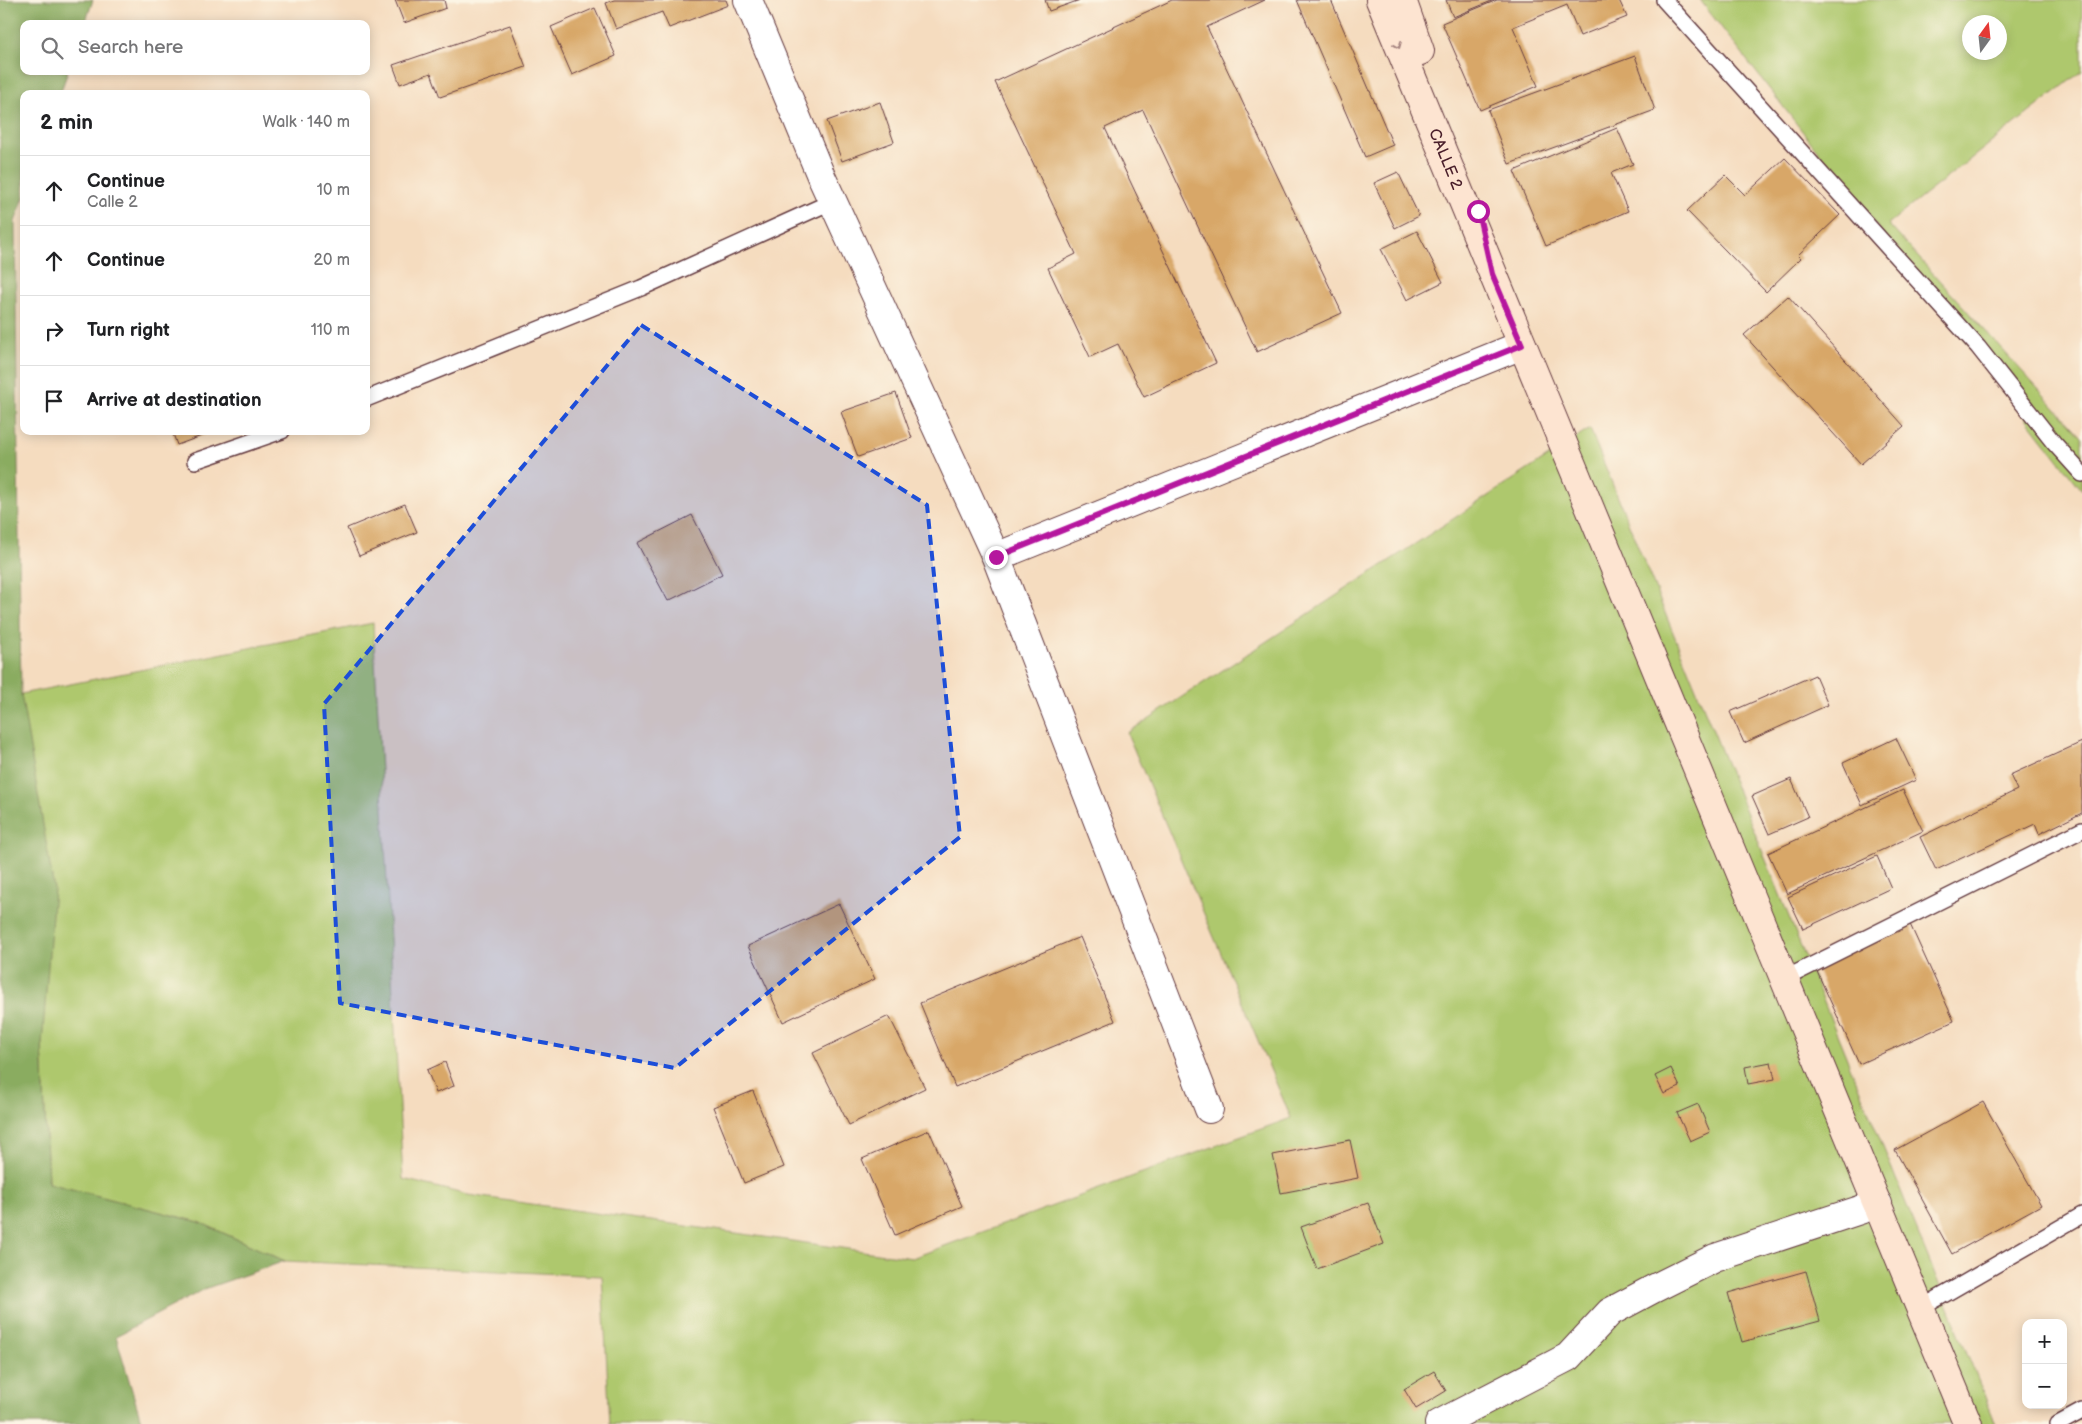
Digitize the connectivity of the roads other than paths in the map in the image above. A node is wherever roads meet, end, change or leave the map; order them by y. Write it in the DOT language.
graph roads {
  1 [pos="748,0"];
  2 [pos="1380,0"];
  3 [pos="1402,0"];
  4 [pos="1664,0"];
  5 [pos="833,201"];
  6 [pos="1492,274"];
  7 [pos="1522,345"];
  8 [pos="370,397"];
  9 [pos="271,435"];
  10 [pos="196,461"];
  11 [pos="2082,474"];
  12 [pos="996,557"];
  13 [pos="2082,830"];
  14 [pos="1784,979"];
  15 [pos="1209,1109"];
  16 [pos="1878,1204"];
  17 [pos="2082,1215"];
  18 [pos="1921,1308"];
  19 [pos="2082,1411"];
  20 [pos="1439,1424"];
  21 [pos="1968,1424"];
  22 [pos="2058,1424"];
  1 -- 5 [label="street"];
  2 -- 6 [label="main road, CALLE 2, one-way"];
  3 -- 6 [label="main road, CALLE 2"];
  4 -- 11 [label="lane"];
  5 -- 8 [label="lane"];
  5 -- 12 [label="street"];
  6 -- 7 [label="main road"];
  7 -- 12 [label="street"];
  7 -- 14 [label="main road"];
  9 -- 10 [label="lane"];
  12 -- 15 [label="street"];
  13 -- 14 [label="lane"];
  14 -- 16 [label="main road"];
  16 -- 18 [label="main road"];
  16 -- 20 [label="street"];
  17 -- 18 [label="lane"];
  18 -- 21 [label="main road"];
  19 -- 22 [label="lane"];
}
